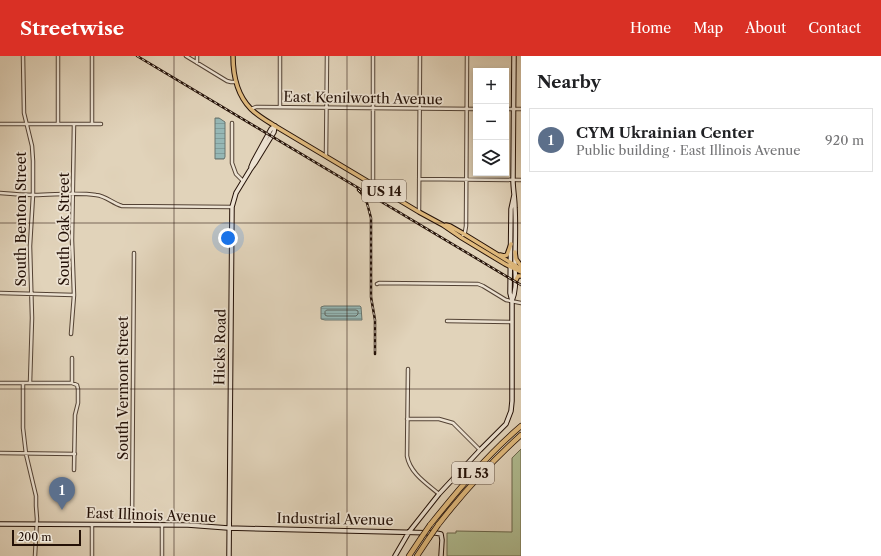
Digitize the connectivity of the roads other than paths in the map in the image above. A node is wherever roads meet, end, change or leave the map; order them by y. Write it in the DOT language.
graph roads {
  1 [pos="23,56"];
  2 [pos="58,56"];
  3 [pos="92,56"];
  4 [pos="186,56"];
  5 [pos="198,56"];
  6 [pos="233,56"];
  7 [pos="280,56"];
  8 [pos="327,56"];
  9 [pos="374,56"];
  10 [pos="420,56"];
  11 [pos="467,56"];
  12 [pos="514,56"];
  13 [pos="197,63"];
  14 [pos="235,82"];
  15 [pos="280,107"];
  16 [pos="326,108"];
  17 [pos="373,108"];
  18 [pos="251,109"];
  19 [pos="419,109"];
  20 [pos="467,109"];
  21 [pos="473,109"];
  22 [pos="509,109"];
  23 [pos="514,109"];
  24 [pos="521,110"];
  25 [pos="232,123"];
  26 [pos="0,124"];
  27 [pos="26,124"];
  28 [pos="58,124"];
  29 [pos="74,124"];
  30 [pos="92,124"];
  31 [pos="102,124"];
  32 [pos="275,126"];
  33 [pos="326,156"];
  34 [pos="419,179"];
  35 [pos="466,180"];
  36 [pos="513,180"];
  37 [pos="521,180"];
  38 [pos="243,181"];
  39 [pos="373,184"];
  40 [pos="0,193"];
  41 [pos="73,194"];
  42 [pos="32,195"];
  43 [pos="514,195"];
  44 [pos="232,207"];
  45 [pos="419,212"];
  46 [pos="463,236"];
  47 [pos="511,244"];
  48 [pos="515,252"];
  49 [pos="134,253"];
  50 [pos="497,254"];
  51 [pos="513,266"];
  52 [pos="521,266"];
  53 [pos="521,269"];
  54 [pos="521,272"];
  55 [pos="521,276"];
  56 [pos="516,280"];
  57 [pos="377,284"];
  58 [pos="0,293"];
  59 [pos="32,294"];
  60 [pos="74,295"];
  61 [pos="512,301"];
  62 [pos="521,303"];
  63 [pos="447,321"];
  64 [pos="512,322"];
  65 [pos="71,334"];
  66 [pos="72,358"];
  67 [pos="408,369"];
  68 [pos="0,383"];
  69 [pos="23,383"];
  70 [pos="30,383"];
  71 [pos="72,383"];
  72 [pos="407,419"];
  73 [pos="521,426"];
  74 [pos="521,434"];
  75 [pos="480,450"];
  76 [pos="0,453"];
  77 [pos="26,454"];
  78 [pos="75,454"];
  79 [pos="74,470"];
  80 [pos="438,494"];
  81 [pos="0,524"];
  82 [pos="37,524"];
  83 [pos="92,524"];
  84 [pos="132,524"];
  85 [pos="162,525"];
  86 [pos="228,528"];
  87 [pos="409,532"];
  88 [pos="35,556"];
  89 [pos="92,556"];
  90 [pos="162,556"];
  91 [pos="229,556"];
  92 [pos="395,556"];
  93 [pos="409,556"];
  94 [pos="417,556"];
  95 [pos="442,556"];
  1 -- 27 [label="street, South Benton Street"];
  2 -- 28 [label="street"];
  3 -- 30 [label="street"];
  4 -- 13 [label="street"];
  5 -- 13 [label="street"];
  6 -- 14 [label="main road, US 14"];
  7 -- 15 [label="street"];
  8 -- 16 [label="street"];
  9 -- 17 [label="street"];
  10 -- 19 [label="street"];
  11 -- 20 [label="street"];
  12 -- 23 [label="main road"];
  13 -- 14 [label="street"];
  14 -- 18 [label="main road, US 14"];
  15 -- 16 [label="street, East Kenilworth Avenue"];
  15 -- 18 [label="street, East Kenilworth Avenue"];
  16 -- 17 [label="street, East Kenilworth Avenue"];
  16 -- 33 [label="street"];
  17 -- 19 [label="street, East Kenilworth Avenue"];
  17 -- 39 [label="street"];
  18 -- 32 [label="main road, US 14"];
  19 -- 20 [label="street, East Kenilworth Avenue"];
  19 -- 34 [label="street"];
  20 -- 21 [label="street, East Kenilworth Avenue"];
  20 -- 35 [label="street"];
  22 -- 23 [label="street"];
  23 -- 24 [label="street"];
  23 -- 36 [label="main road"];
  25 -- 38 [label="street"];
  26 -- 27 [label="street"];
  27 -- 28 [label="street"];
  27 -- 42 [label="street, South Benton Street"];
  28 -- 29 [label="street"];
  29 -- 30 [label="street"];
  29 -- 41 [label="street, South Oak Street"];
  30 -- 31 [label="street"];
  32 -- 33 [label="main road, US 14"];
  32 -- 38 [label="main road, Hicks Road"];
  33 -- 39 [label="main road, US 14"];
  34 -- 35 [label="street"];
  34 -- 45 [label="street"];
  35 -- 36 [label="street"];
  35 -- 46 [label="street"];
  36 -- 37 [label="street"];
  36 -- 43 [label="main road"];
  38 -- 44 [label="main road, Hicks Road"];
  39 -- 45 [label="main road, US 14"];
  40 -- 42 [label="street"];
  41 -- 42 [label="street"];
  41 -- 44 [label="street"];
  41 -- 60 [label="street, South Oak Street"];
  42 -- 59 [label="street, South Benton Street"];
  43 -- 47 [label="main road"];
  43 -- 48 [label="main road"];
  44 -- 86 [label="main road, Hicks Road"];
  45 -- 46 [label="main road, US 14"];
  46 -- 50 [label="main road, US 14"];
  46 -- 51 [label="main road, US 14"];
  47 -- 50 [label="main road"];
  47 -- 51 [label="main road"];
  48 -- 51 [label="main road"];
  48 -- 52 [label="main road"];
  49 -- 84 [label="street, South Vermont Street"];
  50 -- 51 [label="main road, US 14"];
  51 -- 53 [label="main road, US 14"];
  51 -- 54 [label="main road, US 14"];
  51 -- 56 [label="main road"];
  51 -- 61 [label="main road"];
  55 -- 56 [label="main road"];
  56 -- 61 [label="main road"];
  57 -- 61 [label="street"];
  58 -- 59 [label="street"];
  59 -- 60 [label="street"];
  59 -- 70 [label="street, South Benton Street"];
  60 -- 65 [label="street, South Oak Street"];
  61 -- 62 [label="street"];
  61 -- 64 [label="main road"];
  63 -- 64 [label="street"];
  64 -- 75 [label="main road"];
  66 -- 71 [label="street"];
  67 -- 72 [label="street"];
  68 -- 69 [label="street"];
  69 -- 70 [label="street"];
  69 -- 77 [label="street"];
  70 -- 71 [label="street"];
  71 -- 78 [label="street"];
  72 -- 75 [label="street"];
  72 -- 80 [label="street"];
  73 -- 93 [label="highway, IL 53, bridge"];
  74 -- 94 [label="highway, IL 53, bridge"];
  75 -- 80 [label="main road"];
  76 -- 77 [label="street"];
  77 -- 78 [label="street"];
  77 -- 82 [label="street"];
  78 -- 79 [label="street"];
  80 -- 87 [label="main road"];
  81 -- 82 [label="main road, East Illinois Avenue"];
  82 -- 83 [label="main road, East Illinois Avenue"];
  82 -- 88 [label="street"];
  83 -- 84 [label="main road, East Illinois Avenue"];
  83 -- 89 [label="street"];
  84 -- 85 [label="main road, East Illinois Avenue"];
  85 -- 86 [label="main road, East Illinois Avenue"];
  85 -- 90 [label="street"];
  86 -- 87 [label="main road, Industrial Avenue"];
  86 -- 91 [label="main road, Hicks Road"];
  87 -- 92 [label="main road"];
  87 -- 95 [label="main road, Industrial Avenue"];
}
